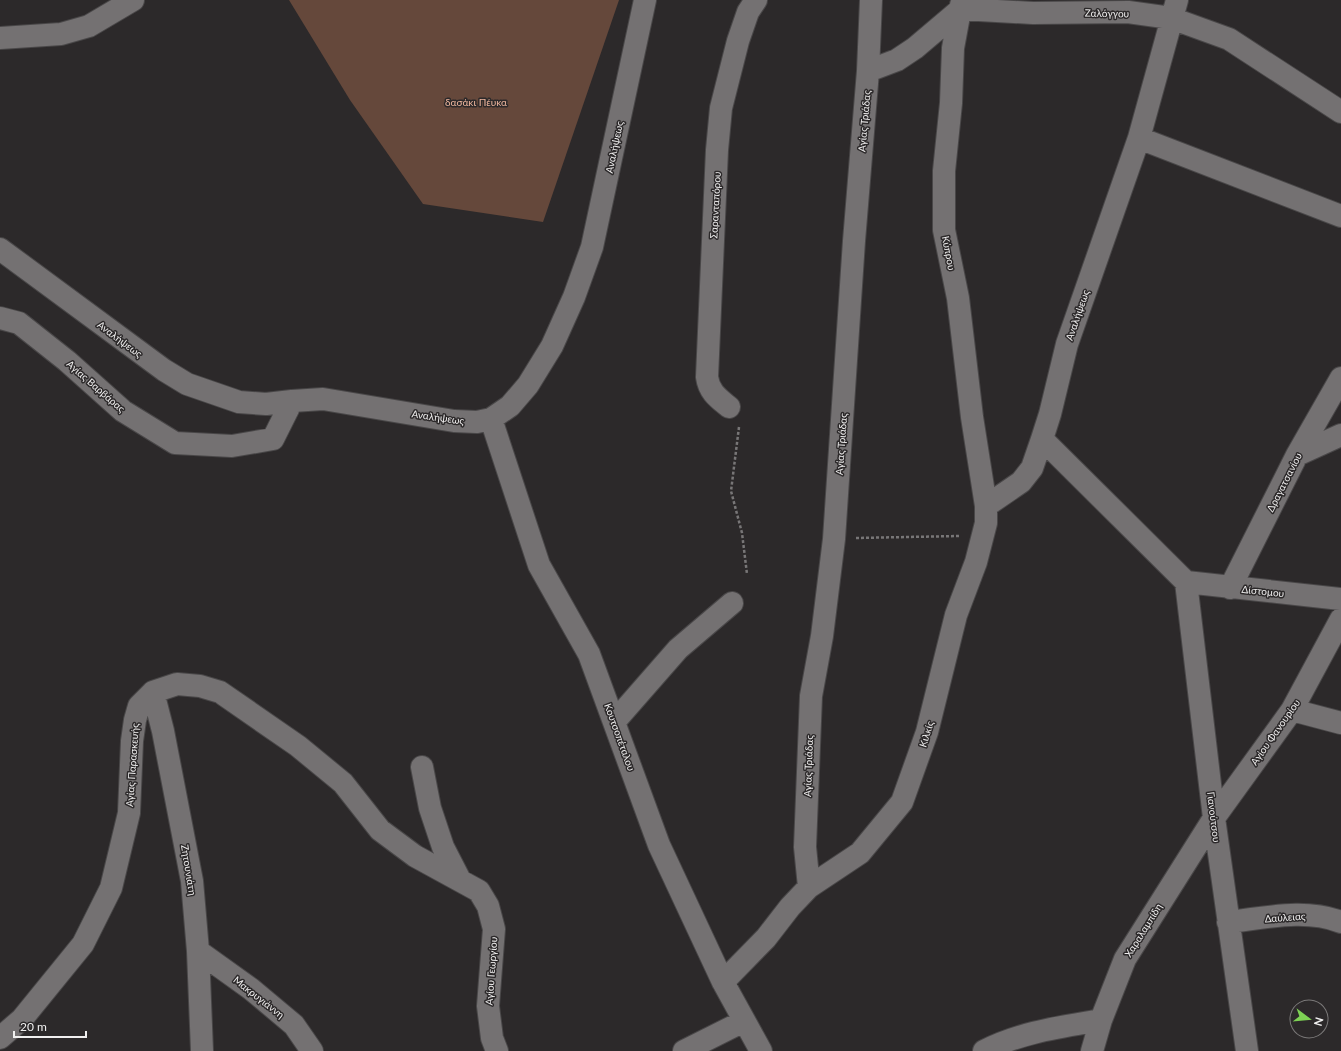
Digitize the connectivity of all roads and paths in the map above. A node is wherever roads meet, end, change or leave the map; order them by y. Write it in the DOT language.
graph roads {
  1 [pos="133,0"];
  2 [pos="645,0"];
  3 [pos="756,0"];
  4 [pos="871,0"];
  5 [pos="961,5"];
  6 [pos="1174,9"];
  7 [pos="0,38"];
  8 [pos="868,71"];
  9 [pos="1341,112"];
  10 [pos="1139,138"];
  11 [pos="1341,216"];
  12 [pos="0,249"];
  13 [pos="0,318"];
  14 [pos="1341,378"];
  15 [pos="292,401"];
  16 [pos="729,407"];
  17 [pos="491,419"];
  18 [pos="1341,435"];
  19 [pos="1042,440"];
  20 [pos="1297,455"];
  21 [pos="986,506"];
  22 [pos="983,537"];
  23 [pos="834,539"];
  24 [pos="747,574"];
  25 [pos="1186,582"];
  26 [pos="1230,588"];
  27 [pos="1341,599"];
  28 [pos="732,603"];
  29 [pos="1341,620"];
  30 [pos="153,692"];
  31 [pos="1292,710"];
  32 [pos="615,722"];
  33 [pos="1341,723"];
  34 [pos="422,767"];
  35 [pos="1214,818"];
  36 [pos="460,880"];
  37 [pos="809,887"];
  38 [pos="1228,922"];
  39 [pos="1341,922"];
  40 [pos="198,951"];
  41 [pos="724,982"];
  42 [pos="1101,1020"];
  43 [pos="744,1022"];
  44 [pos="0,1038"];
  45 [pos="202,1051"];
  46 [pos="312,1051"];
  47 [pos="497,1051"];
  48 [pos="684,1051"];
  49 [pos="761,1051"];
  50 [pos="984,1051"];
  51 [pos="1092,1051"];
  52 [pos="1248,1051"];
  1 -- 7 [label="street"];
  2 -- 17 [label="street, Αναλήψεως"];
  3 -- 16 [label="street, Σαρανταπόρου"];
  4 -- 8 [label="street, Αγίας Τριάδας"];
  5 -- 6 [label="street, Ζαλόγγου"];
  5 -- 8 [label="street"];
  5 -- 21 [label="street, Κύπρου"];
  6 -- 9 [label="street, Ζαλόγγου"];
  6 -- 10 [label="street, Αναλήψεως"];
  8 -- 23 [label="street, Αγίας Τριάδας"];
  10 -- 11 [label="street"];
  10 -- 19 [label="street, Αναλήψεως"];
  12 -- 15 [label="street, Αναλήψεως"];
  13 -- 15 [label="street, Αγίας Βαρβάρας"];
  14 -- 20 [label="street, Δραγατσανίου"];
  15 -- 17 [label="street, Αναλήψεως"];
  16 -- 24 [label="path"];
  17 -- 32 [label="street, Κουτσοπέταλου"];
  18 -- 20 [label="street"];
  19 -- 21 [label="street"];
  19 -- 25 [label="street"];
  20 -- 26 [label="street, Δραγατσανίου"];
  21 -- 22 [label="street, Κιλκίς"];
  22 -- 23 [label="path"];
  22 -- 37 [label="street, Κιλκίς"];
  23 -- 37 [label="street, Αγίας Τριάδας"];
  25 -- 26 [label="street, Δίστομου"];
  25 -- 35 [label="street, Γιανούτσου"];
  26 -- 27 [label="street, Δίστομου"];
  28 -- 32 [label="street"];
  29 -- 31 [label="street, Αγίου Φανουρίου"];
  30 -- 36 [label="street, Αγίας Παρασκευής"];
  30 -- 40 [label="street, Ζητουνιάτη"];
  30 -- 44 [label="street, Αγίας Παρασκευής"];
  31 -- 33 [label="street"];
  31 -- 35 [label="street, Αγίου Φανουρίου"];
  32 -- 41 [label="street, Κουτσοπέταλου"];
  34 -- 36 [label="street"];
  35 -- 38 [label="street, Γιανούτσου"];
  35 -- 42 [label="street, Χαραλαμπίδη"];
  36 -- 47 [label="street, Αγίου Γεωργίου"];
  37 -- 41 [label="street, Κιλκίς"];
  38 -- 39 [label="street, Δαύλειας"];
  38 -- 52 [label="street, Γιανούτσου"];
  40 -- 45 [label="street, Ζητουνιάτη"];
  40 -- 46 [label="street, Μακρυγιάννη"];
  41 -- 43 [label="street, Κουτσοπέταλου"];
  42 -- 50 [label="street"];
  42 -- 51 [label="street, Χαραλαμπίδη"];
  43 -- 48 [label="street"];
  43 -- 49 [label="street, Κουτσοπέταλου"];
}
